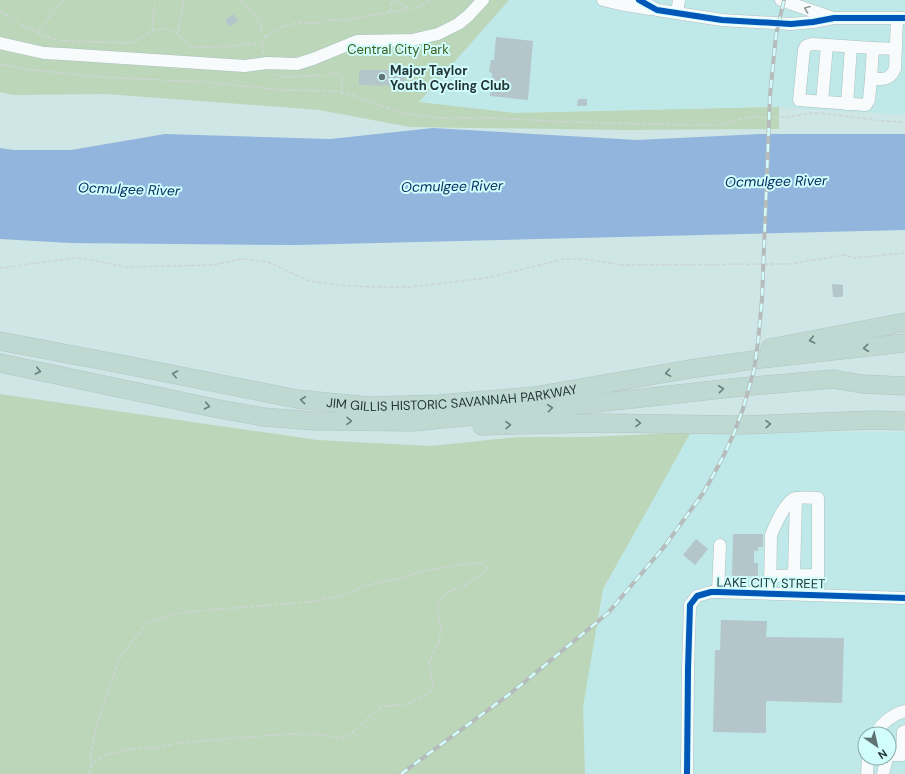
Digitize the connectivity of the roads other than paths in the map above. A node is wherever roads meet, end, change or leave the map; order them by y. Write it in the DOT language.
graph roads {
  1 [pos="483,0"];
  2 [pos="603,0"];
  3 [pos="639,0"];
  4 [pos="679,0"];
  5 [pos="781,0"];
  6 [pos="657,10"];
  7 [pos="677,13"];
  8 [pos="834,18"];
  9 [pos="901,18"];
  10 [pos="0,43"];
  11 [pos="827,45"];
  12 [pos="851,47"];
  13 [pos="872,48"];
  14 [pos="896,49"];
  15 [pos="871,79"];
  16 [pos="822,102"];
  17 [pos="847,104"];
  18 [pos="905,322"];
  19 [pos="0,341"];
  20 [pos="905,343"];
  21 [pos="0,363"];
  22 [pos="690,369"];
  23 [pos="905,386"];
  24 [pos="905,421"];
  25 [pos="414,422"];
  26 [pos="796,498"];
  27 [pos="720,545"];
  28 [pos="794,575"];
  29 [pos="818,575"];
  30 [pos="770,576"];
  31 [pos="718,592"];
  32 [pos="770,593"];
  33 [pos="818,595"];
  34 [pos="905,598"];
  35 [pos="905,711"];
  36 [pos="881,726"];
  37 [pos="905,731"];
  38 [pos="903,755"];
  39 [pos="687,774"];
  1 -- 10 [label="street"];
  2 -- 6 [label="street"];
  3 -- 6 [label="street"];
  4 -- 7 [label="street"];
  8 -- 5 [label="street, one-way"];
  6 -- 7 [label="street"];
  7 -- 8 [label="street"];
  8 -- 9 [label="street"];
  9 -- 14 [label="street"];
  11 -- 12 [label="street"];
  11 -- 16 [label="street"];
  11 -- 16 [label="street"];
  12 -- 13 [label="street"];
  12 -- 17 [label="street"];
  13 -- 14 [label="street"];
  13 -- 15 [label="street"];
  14 -- 15 [label="street"];
  15 -- 17 [label="street"];
  16 -- 17 [label="street"];
  18 -- 22 [label="highway, one-way"];
  22 -- 19 [label="highway, JIM GILLIS HISTORIC SAVANNAH PARKWAY, one-way"];
  20 -- 22 [label="highway, JIM GILLIS HISTORIC SAVANNAH PARKWAY, one-way"];
  21 -- 25 [label="highway, JIM GILLIS HISTORIC SAVANNAH PARKWAY, one-way"];
  25 -- 23 [label="highway, JIM GILLIS HISTORIC SAVANNAH PARKWAY, one-way"];
  25 -- 24 [label="highway, one-way"];
  26 -- 28 [label="street"];
  26 -- 29 [label="street"];
  26 -- 30 [label="street"];
  27 -- 31 [label="street"];
  28 -- 29 [label="street"];
  28 -- 30 [label="street"];
  29 -- 33 [label="street"];
  30 -- 32 [label="street"];
  31 -- 32 [label="street, LAKE CITY STREET"];
  31 -- 39 [label="street, LAKE CITY STREET"];
  32 -- 33 [label="street, LAKE CITY STREET"];
  33 -- 34 [label="street, LAKE CITY STREET"];
  35 -- 36 [label="street"];
  37 -- 38 [label="street"];
}
